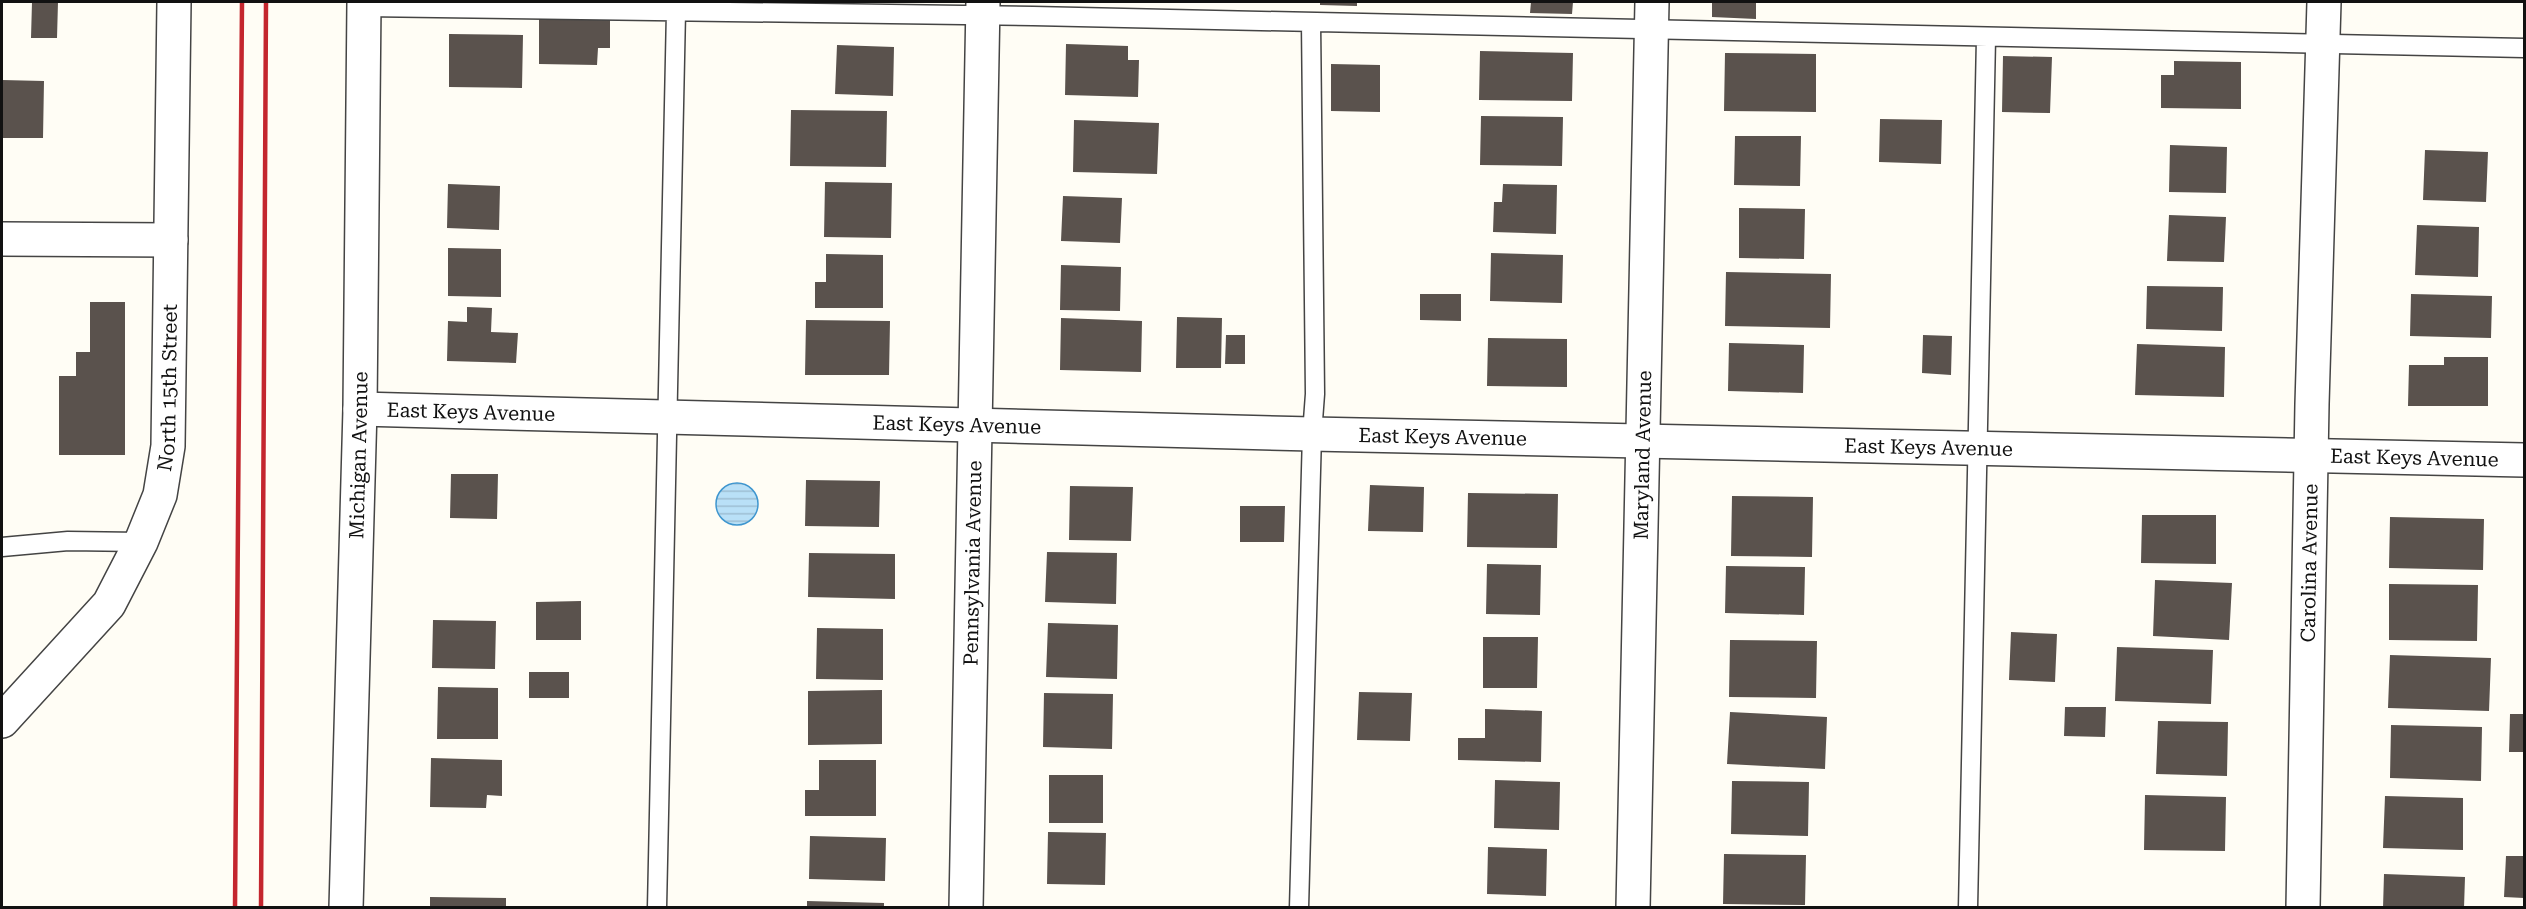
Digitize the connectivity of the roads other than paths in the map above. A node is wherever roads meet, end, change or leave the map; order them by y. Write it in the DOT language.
graph roads {
  1 [pos="174,2"];
  2 [pos="2324,2"];
  3 [pos="364,4"];
  4 [pos="983,9"];
  5 [pos="676,11"];
  6 [pos="1651,15"];
  7 [pos="1311,22"];
  8 [pos="1986,38"];
  9 [pos="2323,45"];
  10 [pos="2524,48"];
  11 [pos="2,239"];
  12 [pos="171,240"];
  13 [pos="360,409"];
  14 [pos="667,418"];
  15 [pos="975,424"];
  16 [pos="1312,434"];
  17 [pos="1642,441"];
  18 [pos="1977,450"];
  19 [pos="2312,457"];
  20 [pos="2524,460"];
  21 [pos="141,542"];
  22 [pos="2,547"];
  23 [pos="2,721"];
  24 [pos="346,908"];
  25 [pos="657,908"];
  26 [pos="966,908"];
  27 [pos="1299,908"];
  28 [pos="1633,908"];
  29 [pos="1968,908"];
  30 [pos="2303,908"];
  1 -- 12 [label="street, North 15th Street"];
  2 -- 9 [label="street, Carolina Avenue"];
  3 -- 5 [label="lane"];
  3 -- 13 [label="street, Michigan Avenue"];
  4 -- 5 [label="lane"];
  4 -- 7 [label="lane"];
  4 -- 15 [label="street, Pennsylvania Avenue"];
  5 -- 14 [label="lane"];
  6 -- 7 [label="lane"];
  6 -- 8 [label="lane"];
  6 -- 17 [label="street, Maryland Avenue"];
  7 -- 16 [label="lane"];
  8 -- 9 [label="lane"];
  8 -- 18 [label="lane"];
  9 -- 10 [label="lane"];
  9 -- 19 [label="street, Carolina Avenue"];
  11 -- 12 [label="street"];
  12 -- 21 [label="street, North 15th Street"];
  13 -- 14 [label="street, East Keys Avenue"];
  13 -- 24 [label="street, Michigan Avenue"];
  14 -- 15 [label="street, East Keys Avenue"];
  14 -- 25 [label="lane"];
  15 -- 16 [label="street, East Keys Avenue"];
  15 -- 26 [label="street, Pennsylvania Avenue"];
  16 -- 17 [label="street, East Keys Avenue"];
  16 -- 27 [label="lane"];
  17 -- 18 [label="street, East Keys Avenue"];
  17 -- 28 [label="street, Maryland Avenue"];
  18 -- 19 [label="street, East Keys Avenue"];
  18 -- 29 [label="lane"];
  19 -- 20 [label="street, East Keys Avenue"];
  19 -- 30 [label="street, Carolina Avenue"];
  21 -- 22 [label="lane"];
  21 -- 23 [label="street, North 15th Street"];
}
